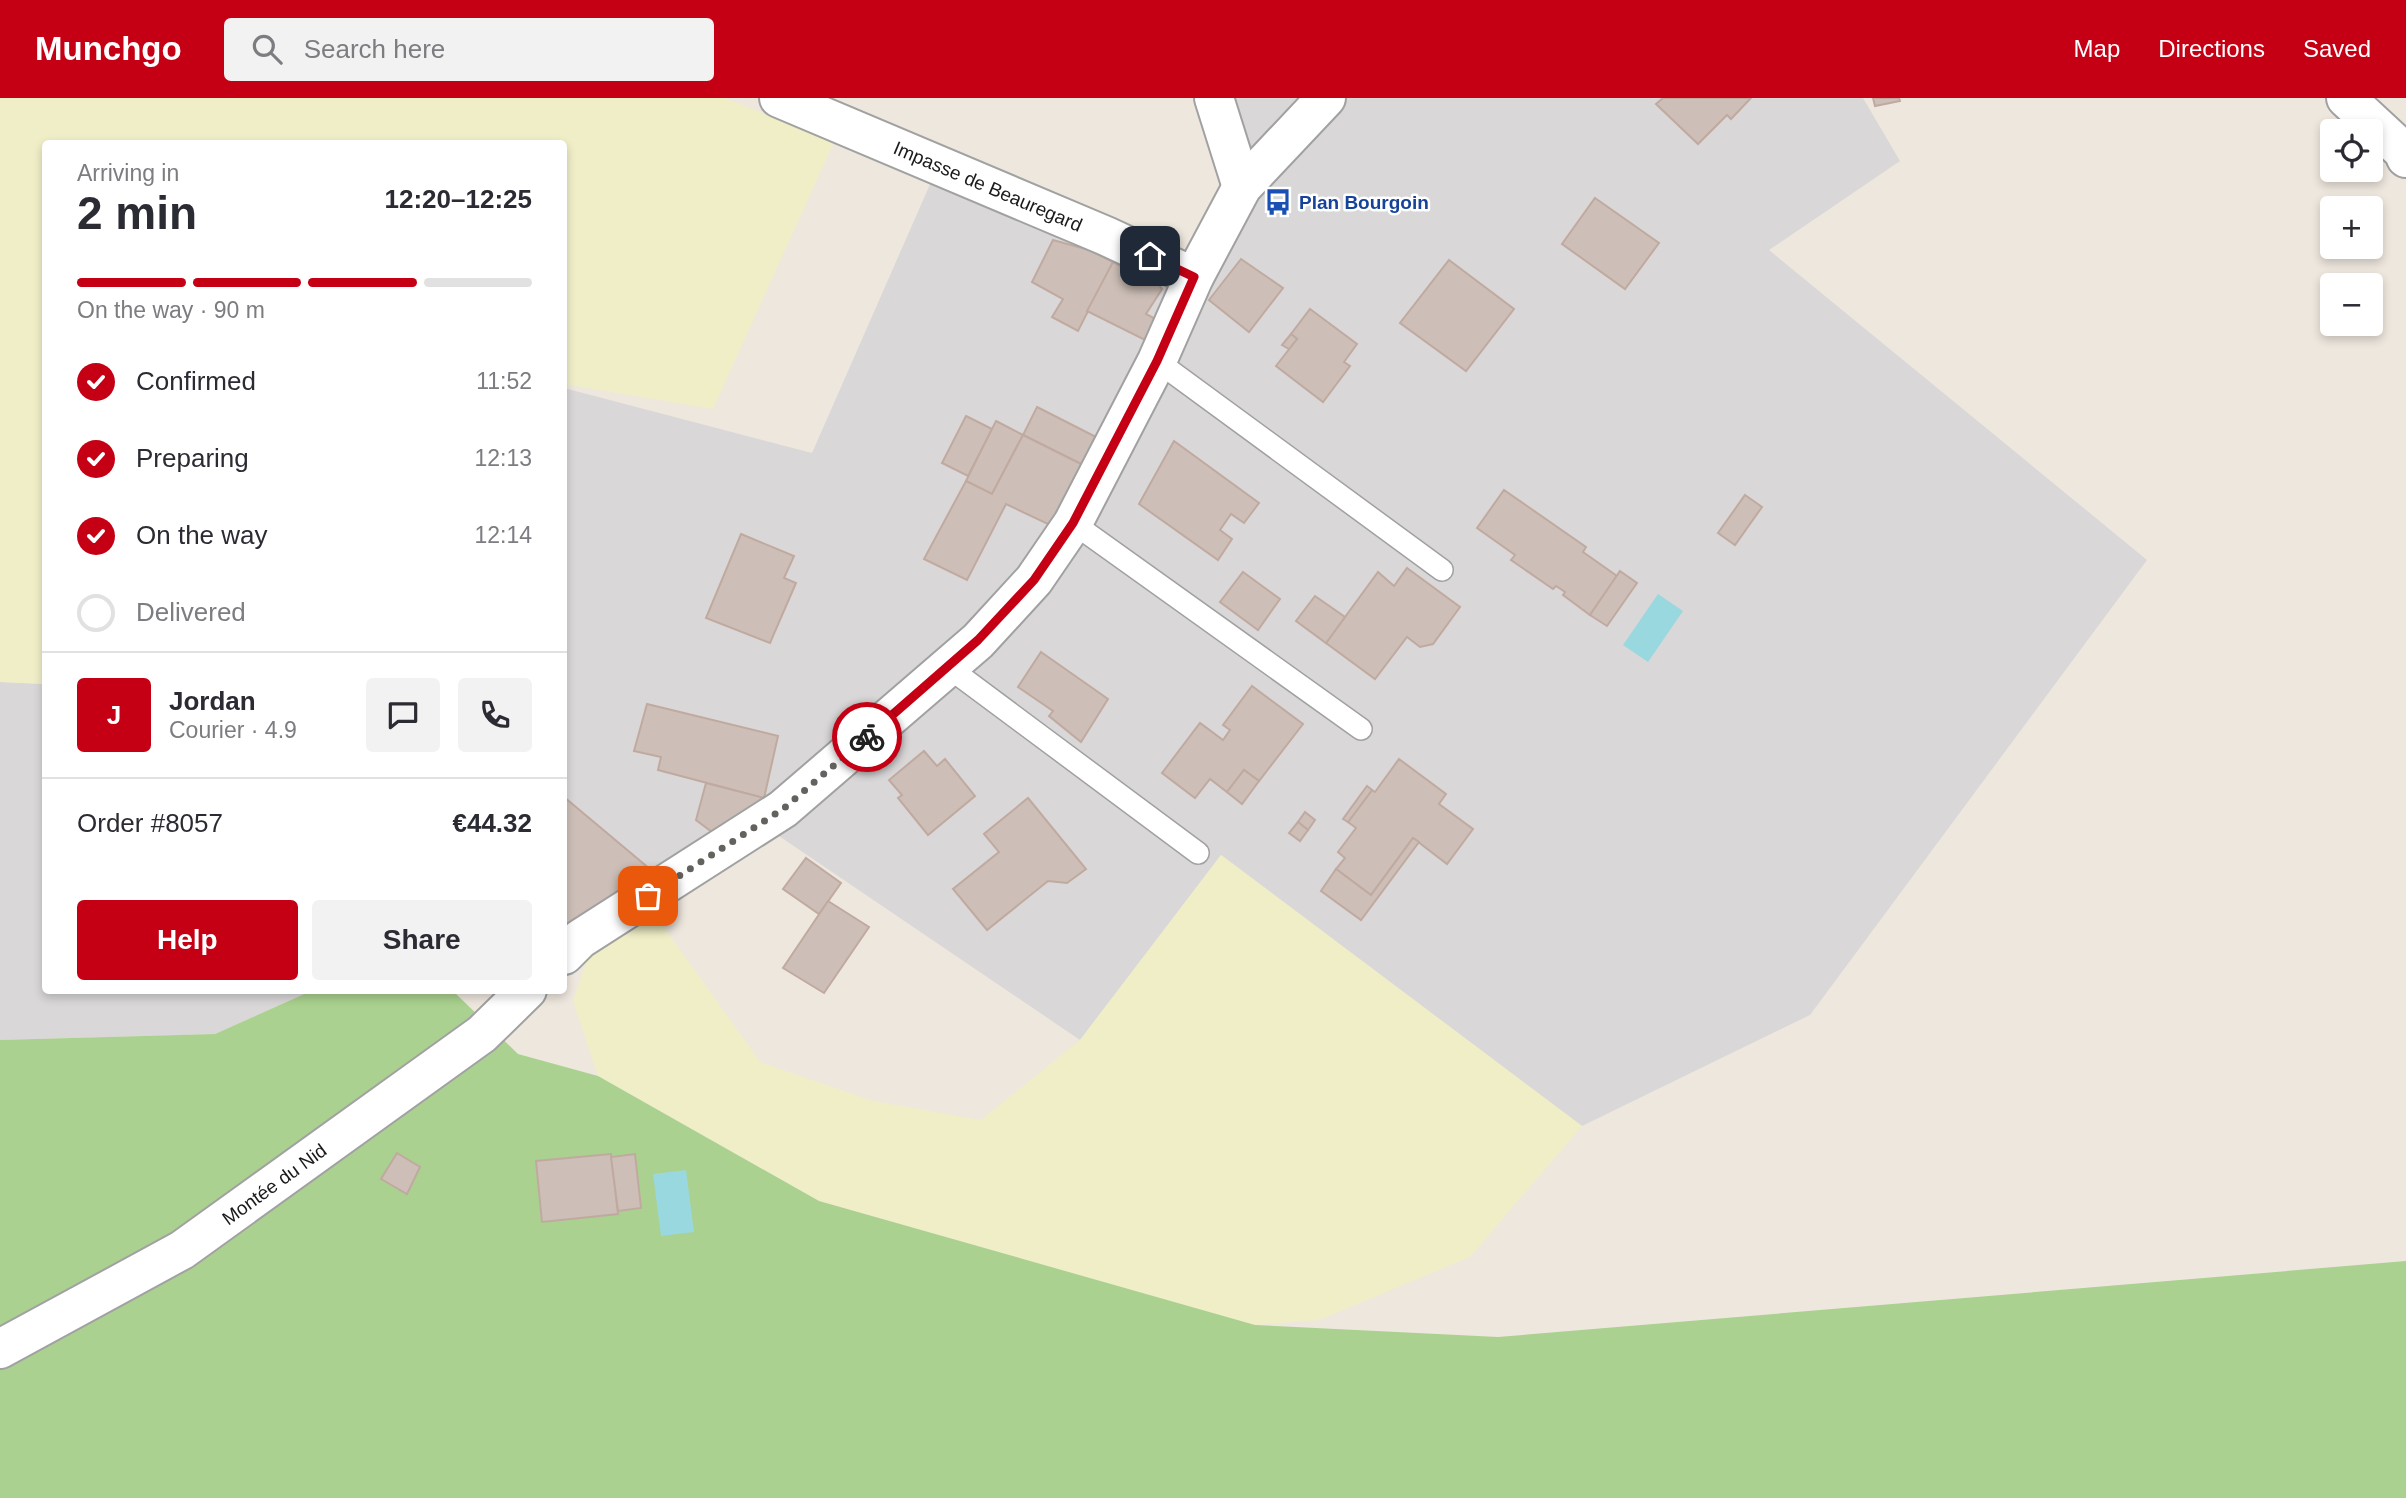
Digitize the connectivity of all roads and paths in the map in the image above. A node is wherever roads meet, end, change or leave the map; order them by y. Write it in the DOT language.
graph roads {
  1 [pos="779,98"];
  2 [pos="1214,98"];
  3 [pos="1326,98"];
  4 [pos="2346,98"];
  5 [pos="2406,158"];
  6 [pos="1242,187"];
  7 [pos="1194,277"];
  8 [pos="1157,361"];
  9 [pos="1073,523"];
  10 [pos="1442,570"];
  11 [pos="948,667"];
  12 [pos="1361,729"];
  13 [pos="1198,853"];
  14 [pos="567,952"];
  15 [pos="523,994"];
  16 [pos="0,1349"];
  1 -- 7 [label="street, Impasse de Beauregard"];
  2 -- 6 [label="street"];
  3 -- 6 [label="street"];
  4 -- 5 [label="street"];
  6 -- 7 [label="street"];
  7 -- 8 [label="street"];
  8 -- 9 [label="street"];
  8 -- 10 [label="lane"];
  9 -- 11 [label="street"];
  9 -- 12 [label="lane"];
  11 -- 13 [label="lane"];
  11 -- 14 [label="street"];
  15 -- 16 [label="street, Montée du Nid"];
}
